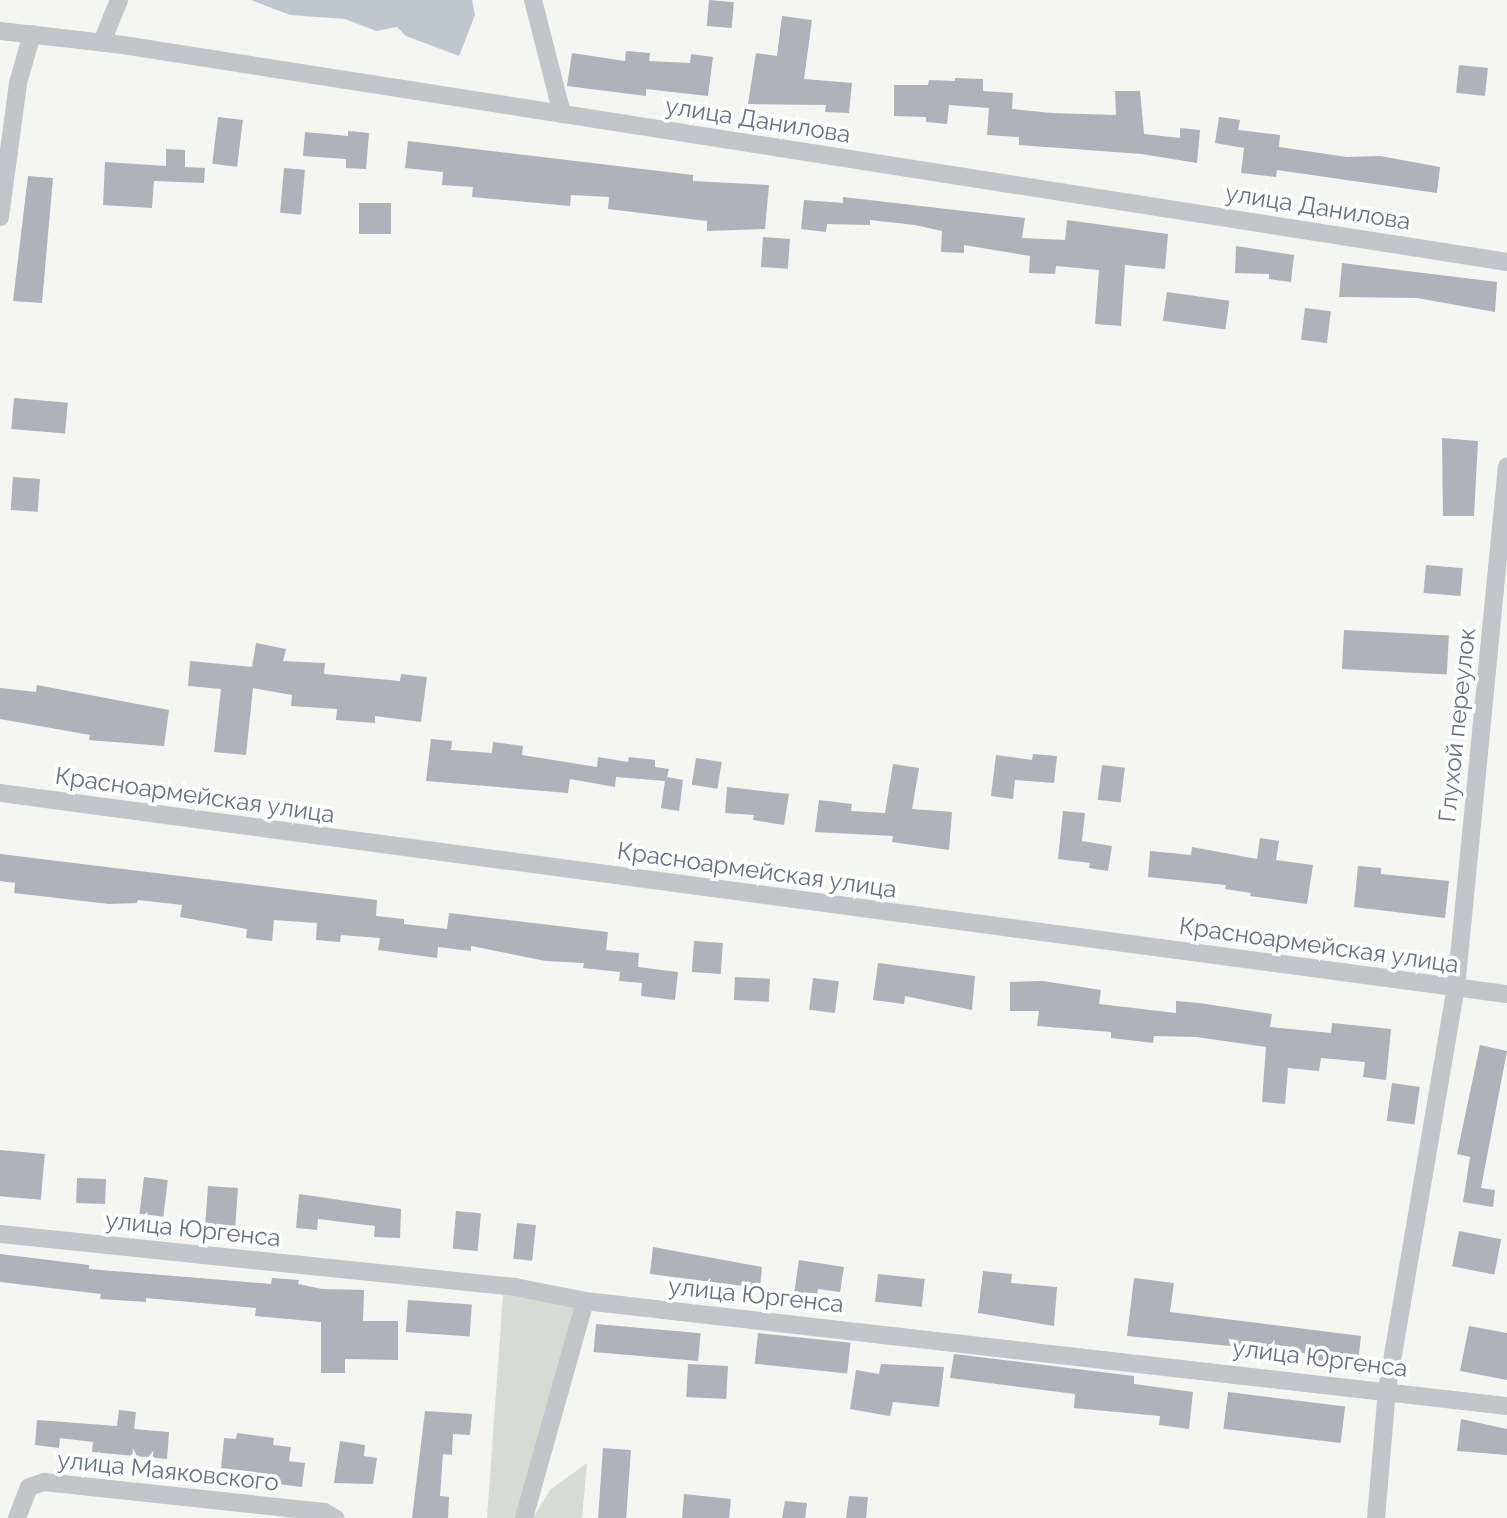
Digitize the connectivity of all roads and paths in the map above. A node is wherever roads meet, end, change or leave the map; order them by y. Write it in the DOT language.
graph roads {
  1 [pos="119,0"];
  2 [pos="533,0"];
  3 [pos="0,31"];
  4 [pos="32,34"];
  5 [pos="103,42"];
  6 [pos="562,114"];
  7 [pos="0,217"];
  8 [pos="1507,261"];
  9 [pos="1507,466"];
  10 [pos="0,793"];
  11 [pos="1456,988"];
  12 [pos="1507,994"];
  13 [pos="0,1234"];
  14 [pos="585,1301"];
  15 [pos="1387,1390"];
  16 [pos="1507,1406"];
  17 [pos="17,1518"];
  18 [pos="335,1518"];
  19 [pos="524,1518"];
  20 [pos="1376,1518"];
  1 -- 5 [label="street"];
  2 -- 6 [label="street"];
  3 -- 4 [label="street, улица Данилова"];
  4 -- 5 [label="street, улица Данилова"];
  4 -- 7 [label="street"];
  5 -- 6 [label="street, улица Данилова"];
  6 -- 8 [label="street, улица Данилова"];
  9 -- 11 [label="street, Глухой переулок"];
  10 -- 11 [label="street, Красноармейская улица"];
  11 -- 12 [label="street, Красноармейская улица"];
  11 -- 15 [label="street, Глухой переулок"];
  13 -- 14 [label="street, улица Юргенса"];
  14 -- 15 [label="street, улица Юргенса"];
  14 -- 19 [label="street"];
  15 -- 16 [label="street, улица Юргенса"];
  15 -- 20 [label="street, Глухой переулок"];
  17 -- 18 [label="street, улица Маяковского"];
}
